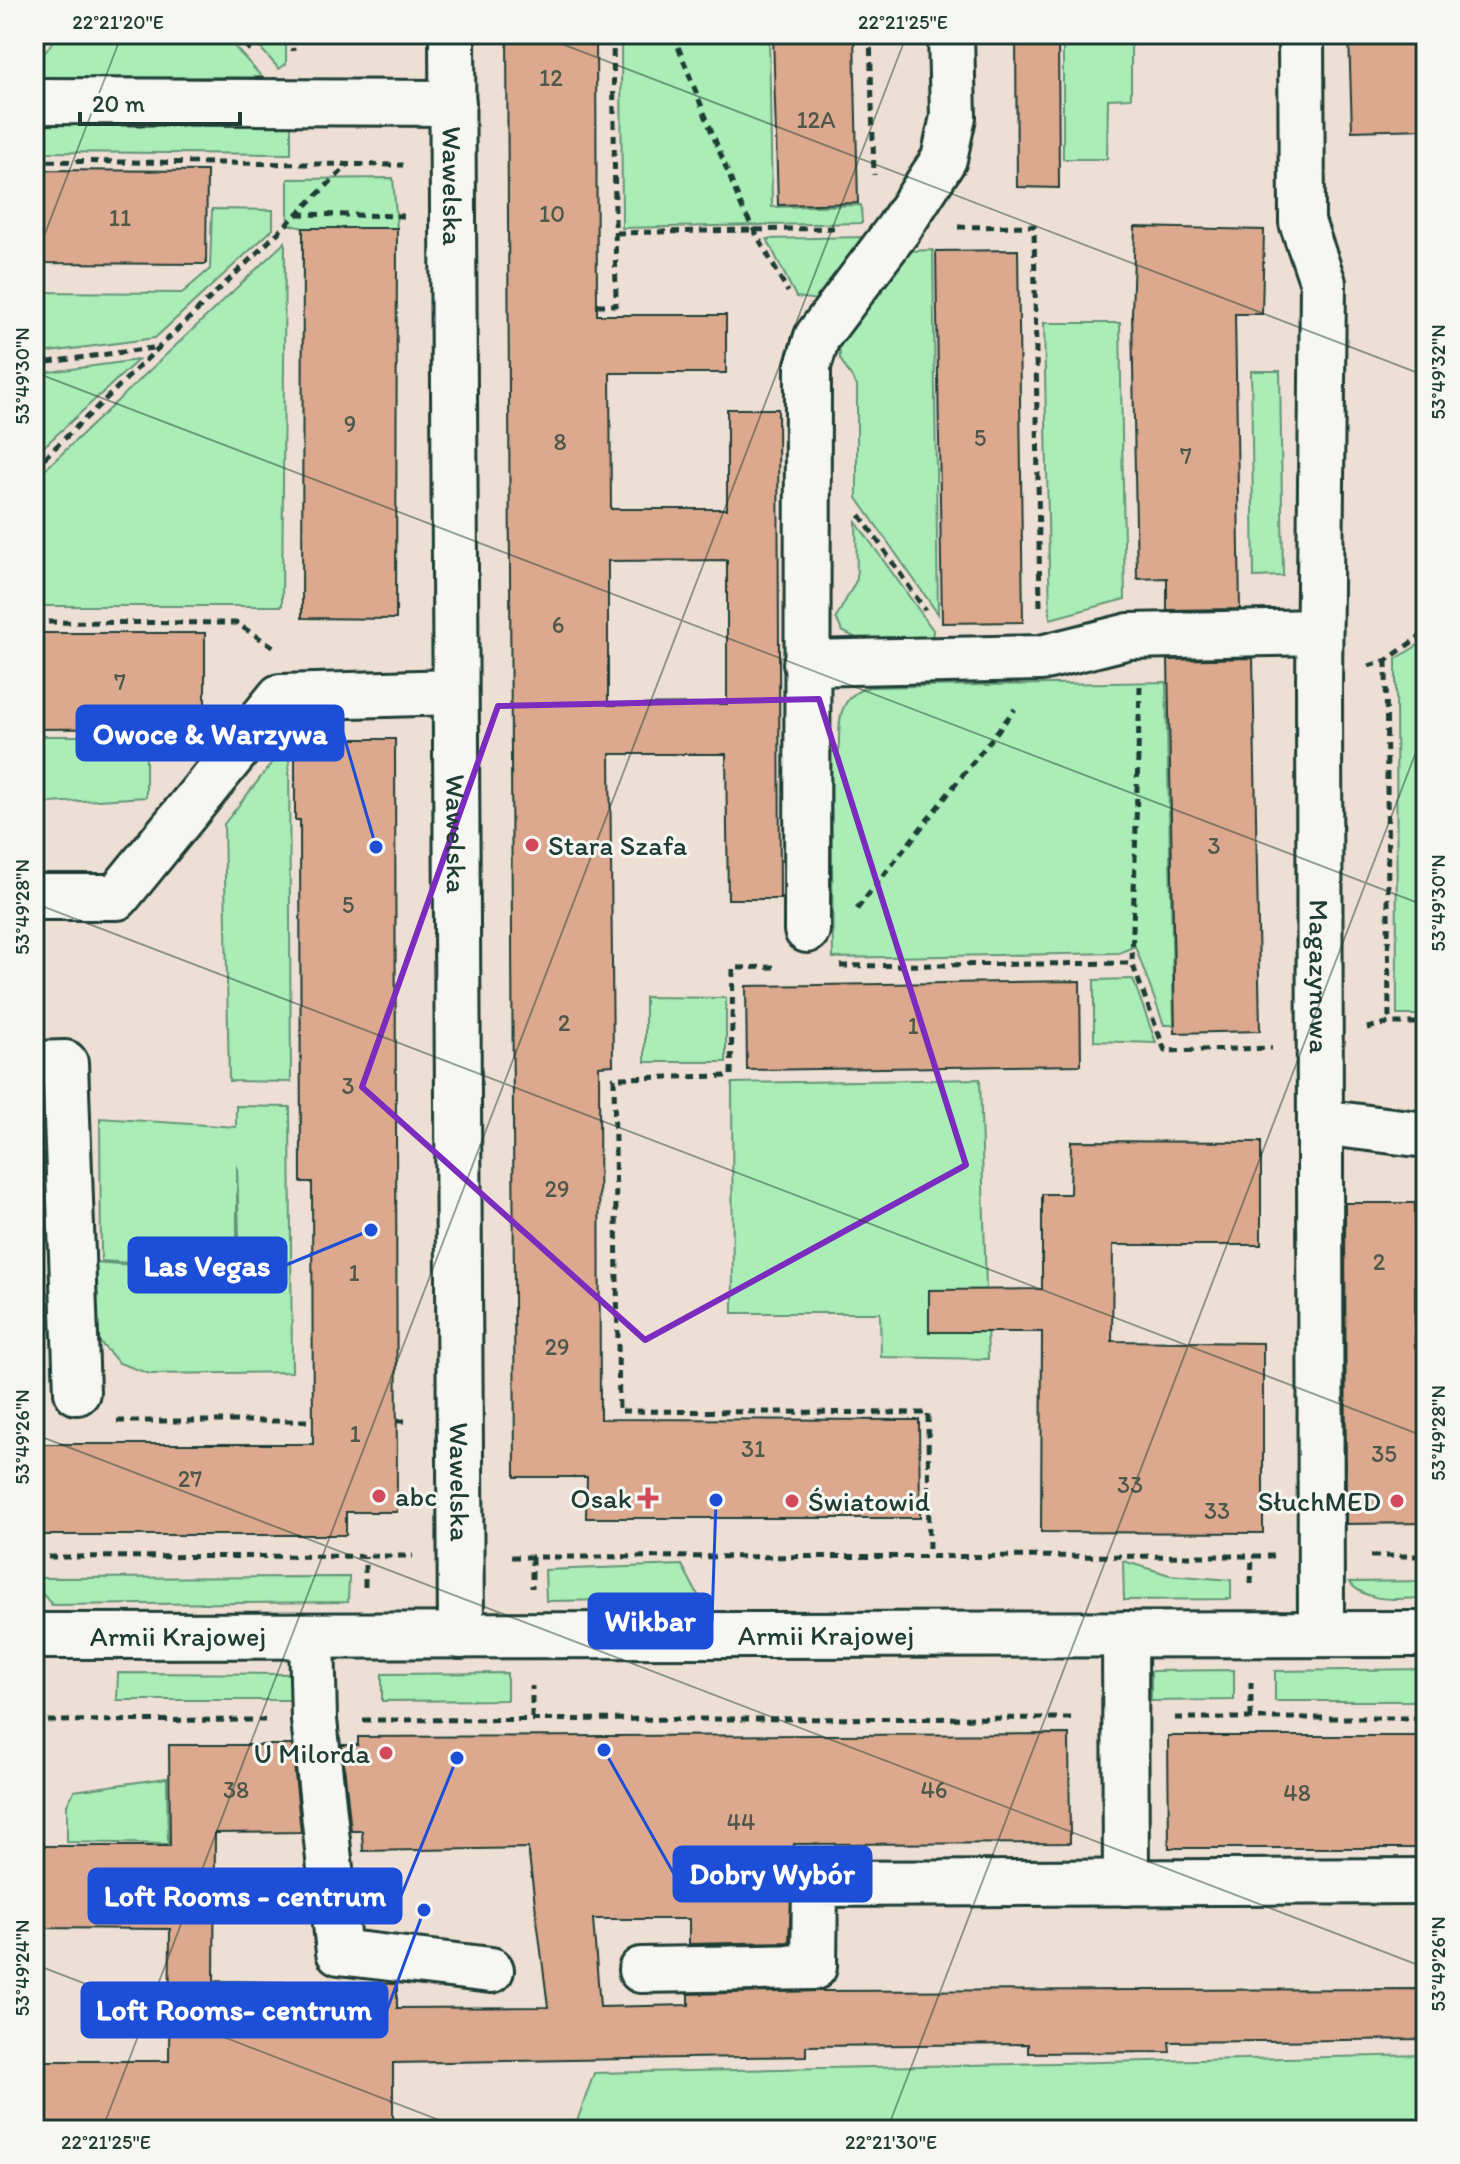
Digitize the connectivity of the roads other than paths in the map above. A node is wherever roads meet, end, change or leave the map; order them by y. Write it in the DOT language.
graph roads {
  1 [pos="452,34"];
  2 [pos="951,34"];
  3 [pos="1301,34"];
  4 [pos="34,101"];
  5 [pos="453,103"];
  6 [pos="1319,632"];
  7 [pos="806,663"];
  8 [pos="455,692"];
  9 [pos="34,897"];
  10 [pos="817,948"];
  11 [pos="34,1064"];
  12 [pos="1320,1122"];
  13 [pos="1426,1135"];
  14 [pos="77,1392"];
  15 [pos="1125,1634"];
  16 [pos="1321,1634"];
  17 [pos="1426,1634"];
  18 [pos="34,1636"];
  19 [pos="312,1636"];
  20 [pos="461,1636"];
  21 [pos="1426,1881"];
  22 [pos="1126,1883"];
  23 [pos="491,1970"];
  24 [pos="641,1970"];
  1 -- 5 [label="street, Wawelska"];
  2 -- 7 [label="street"];
  3 -- 6 [label="street, Magazynowa"];
  4 -- 5 [label="street"];
  5 -- 8 [label="street, Wawelska"];
  6 -- 7 [label="street"];
  6 -- 12 [label="street, Magazynowa"];
  7 -- 10 [label="street"];
  8 -- 9 [label="street"];
  8 -- 20 [label="street, Wawelska"];
  11 -- 14 [label="street"];
  12 -- 13 [label="street"];
  12 -- 16 [label="street, Magazynowa"];
  15 -- 16 [label="street, Armii Krajowej"];
  15 -- 20 [label="street, Armii Krajowej"];
  15 -- 22 [label="street"];
  16 -- 17 [label="street, Armii Krajowej"];
  18 -- 19 [label="street, Armii Krajowej"];
  19 -- 20 [label="street, Armii Krajowej"];
  19 -- 23 [label="street"];
  21 -- 22 [label="street"];
  22 -- 24 [label="street"];
}
